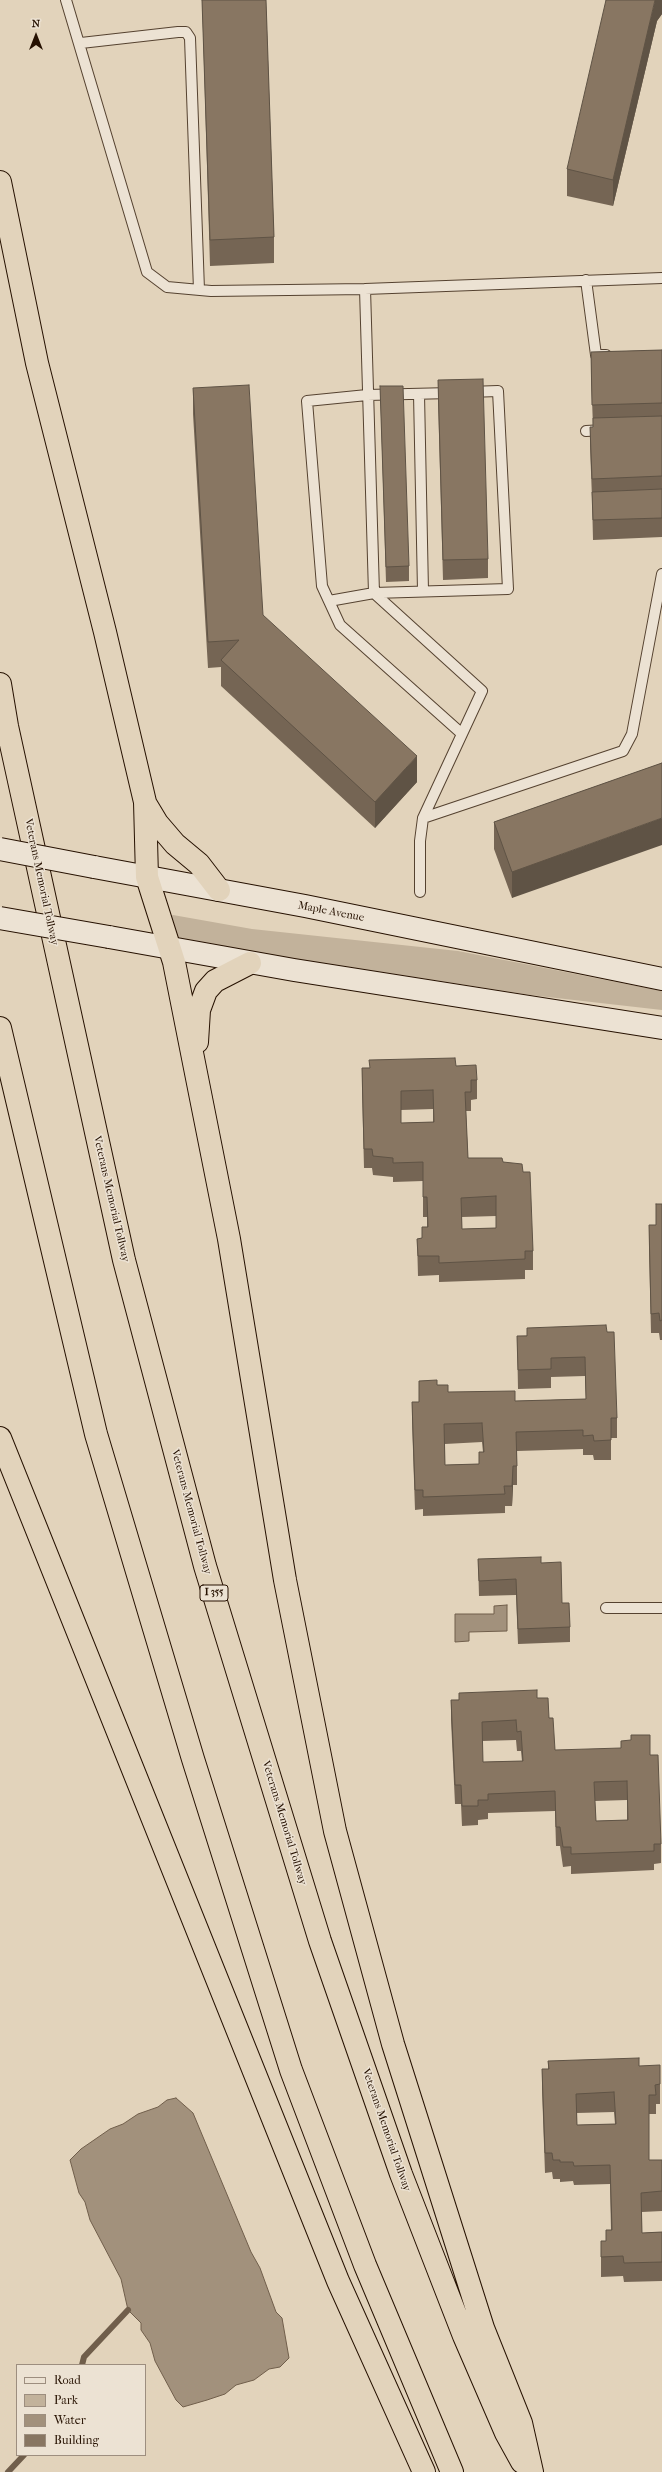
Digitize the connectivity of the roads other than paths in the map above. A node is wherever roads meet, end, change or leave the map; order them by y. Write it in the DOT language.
graph roads {
  1 [pos="66,0"];
  2 [pos="81,43"];
  3 [pos="0,182"];
  4 [pos="662,278"];
  5 [pos="586,280"];
  6 [pos="365,289"];
  7 [pos="199,290"];
  8 [pos="618,354"];
  9 [pos="419,394"];
  10 [pos="366,395"];
  11 [pos="617,430"];
  12 [pos="586,431"];
  13 [pos="662,574"];
  14 [pos="423,591"];
  15 [pos="374,593"];
  16 [pos="329,601"];
  17 [pos="0,684"];
  18 [pos="461,734"];
  19 [pos="145,802"];
  20 [pos="423,818"];
  21 [pos="0,850"];
  22 [pos="147,876"];
  23 [pos="218,890"];
  24 [pos="420,892"];
  25 [pos="0,918"];
  26 [pos="168,948"];
  27 [pos="250,963"];
  28 [pos="662,979"];
  29 [pos="0,1028"];
  30 [pos="662,1028"];
  31 [pos="196,1073"];
  32 [pos="0,1438"];
  33 [pos="606,1608"];
  34 [pos="662,1608"];
  35 [pos="424,2472"];
  36 [pos="452,2472"];
  37 [pos="527,2472"];
  38 [pos="532,2472"];
  1 -- 2 [label="lane"];
  2 -- 7 [label="lane"];
  2 -- 7 [label="lane"];
  3 -- 19 [label="highway"];
  4 -- 5 [label="lane"];
  5 -- 6 [label="lane"];
  5 -- 8 [label="lane"];
  6 -- 7 [label="lane"];
  6 -- 10 [label="lane"];
  9 -- 10 [label="lane"];
  9 -- 14 [label="lane"];
  9 -- 14 [label="lane"];
  10 -- 15 [label="lane"];
  10 -- 16 [label="lane"];
  11 -- 12 [label="lane"];
  13 -- 20 [label="lane"];
  14 -- 15 [label="lane"];
  15 -- 16 [label="lane"];
  15 -- 18 [label="lane"];
  16 -- 18 [label="lane"];
  17 -- 37 [label="highway, Veterans Memorial Tollway / I 355"];
  18 -- 20 [label="lane"];
  19 -- 22 [label="highway"];
  19 -- 23 [label="highway"];
  20 -- 24 [label="lane"];
  21 -- 22 [label="main road, Maple Avenue, bridge"];
  22 -- 23 [label="main road, Maple Avenue"];
  22 -- 26 [label="highway"];
  23 -- 28 [label="main road, Maple Avenue"];
  25 -- 26 [label="main road, bridge"];
  26 -- 27 [label="main road"];
  26 -- 31 [label="highway"];
  27 -- 30 [label="main road"];
  27 -- 31 [label="highway"];
  29 -- 36 [label="highway"];
  31 -- 38 [label="highway"];
  32 -- 35 [label="highway"];
  33 -- 34 [label="lane"];
}
